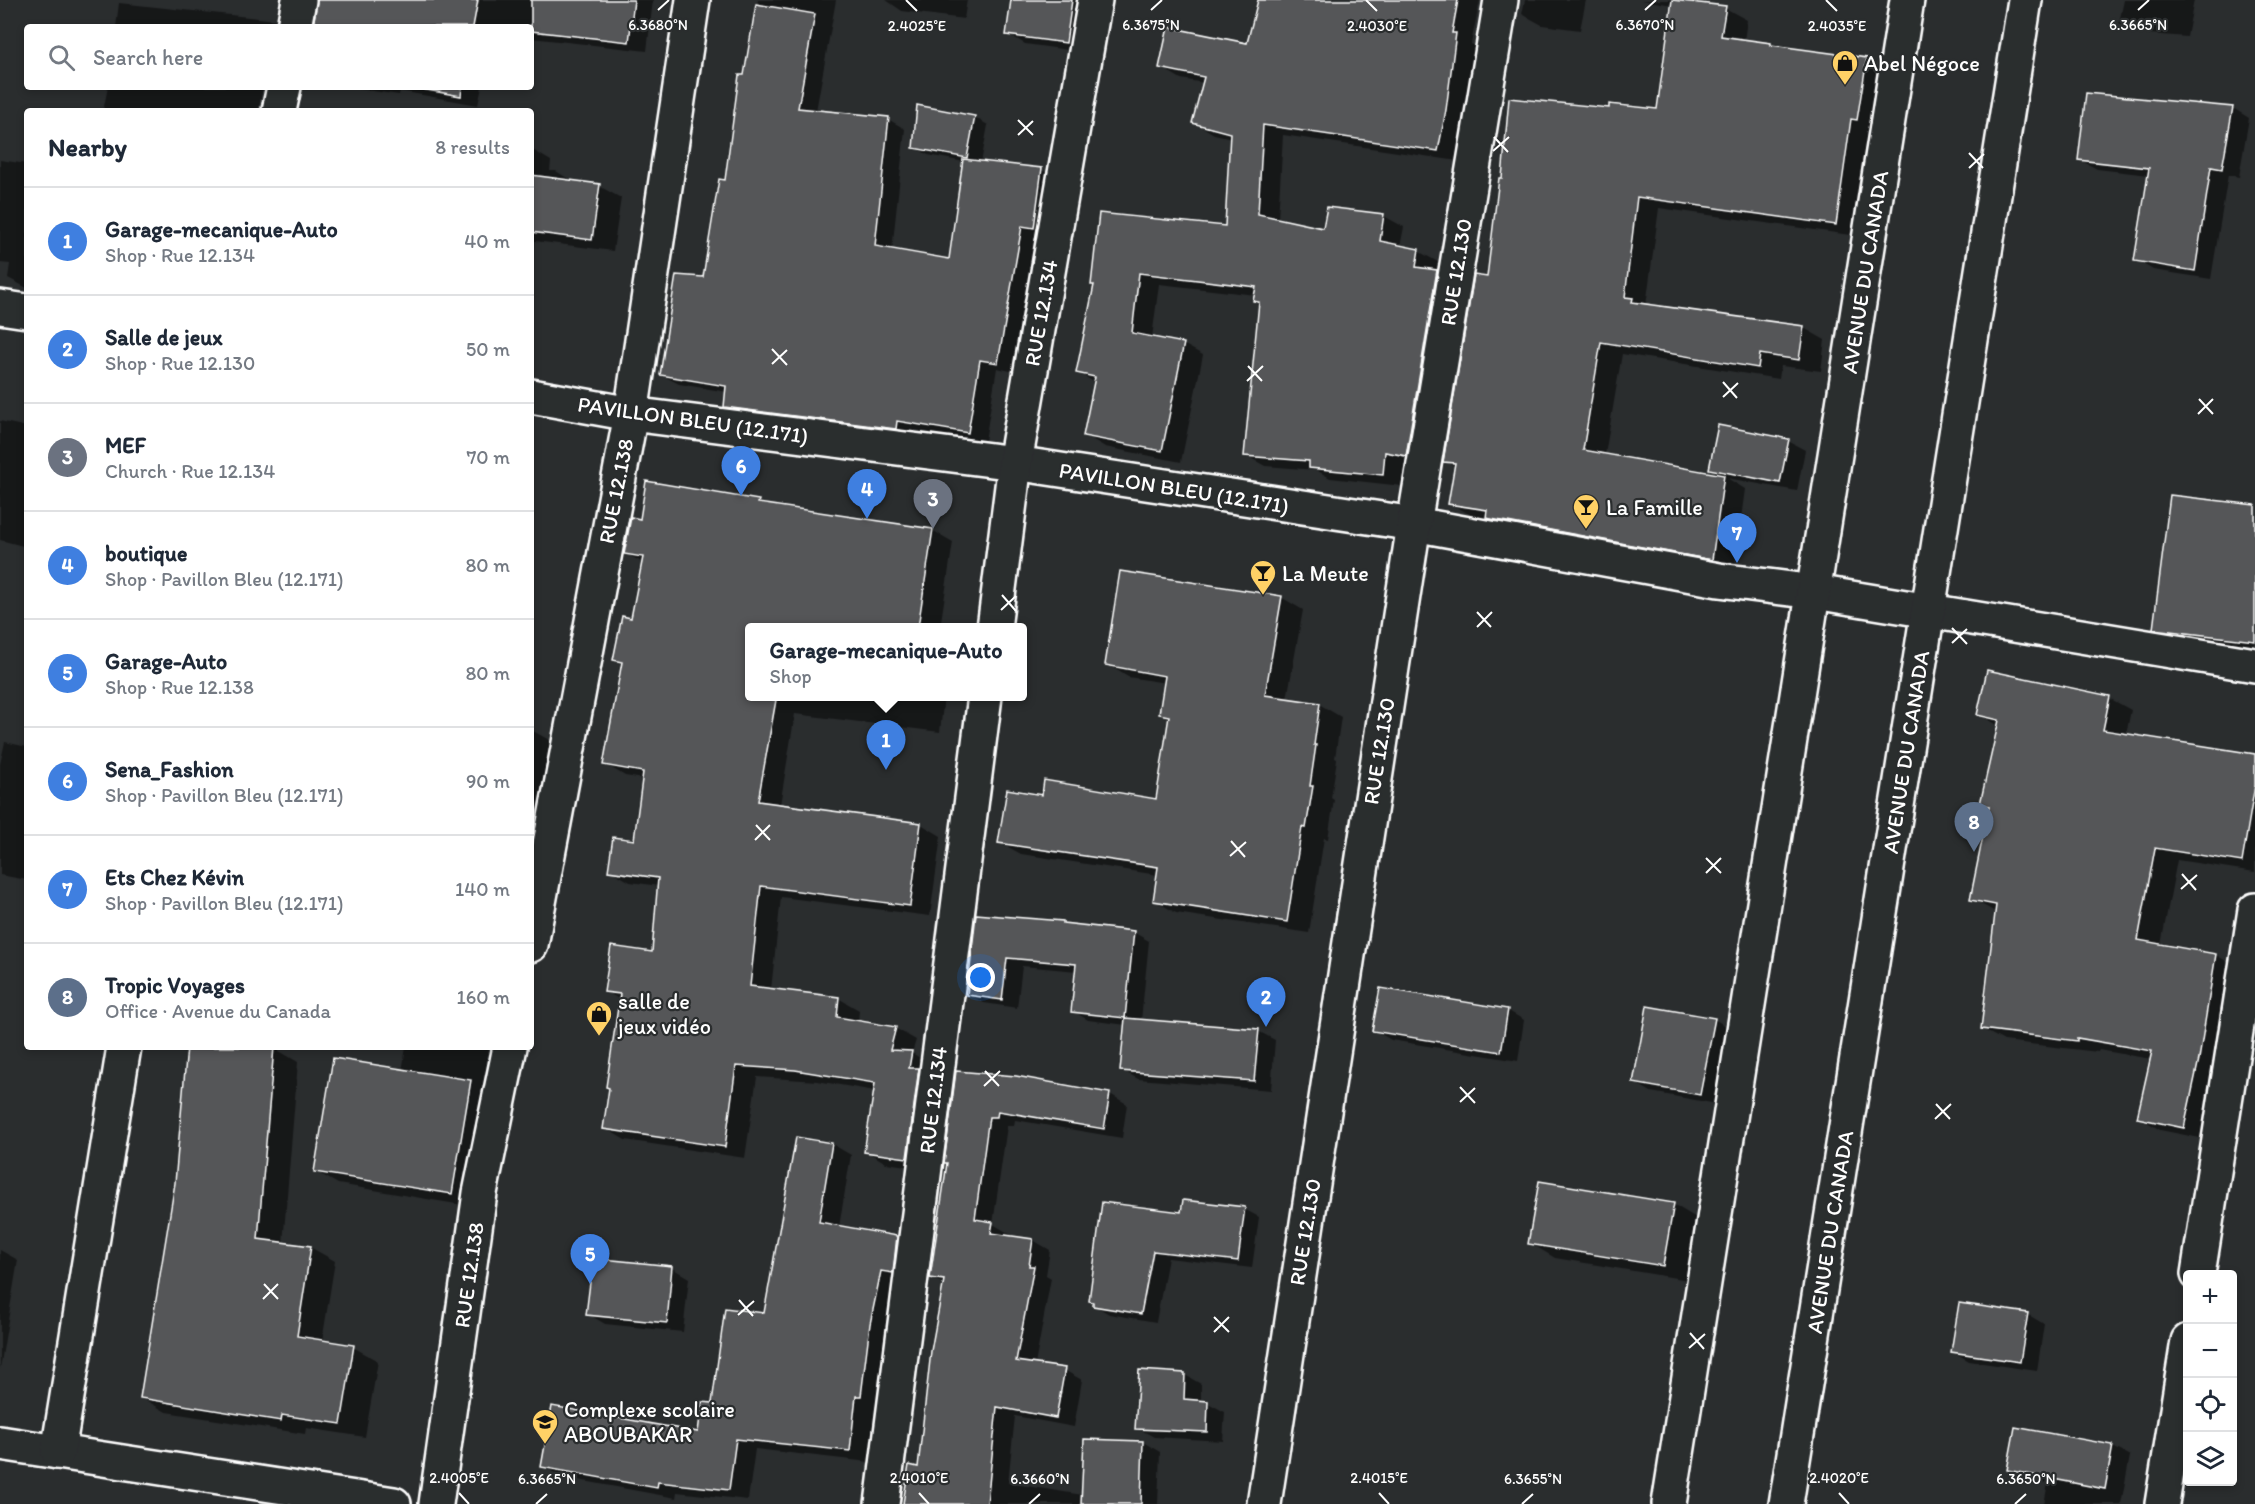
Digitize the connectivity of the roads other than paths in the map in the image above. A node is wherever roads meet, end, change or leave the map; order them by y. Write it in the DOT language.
graph roads {
  1 [pos="298,0"];
  2 [pos="693,0"];
  3 [pos="1095,0"];
  4 [pos="1502,0"];
  5 [pos="1907,0"];
  6 [pos="2025,0"];
  7 [pos="294,24"];
  8 [pos="283,90"];
  9 [pos="280,108"];
  10 [pos="0,307"];
  11 [pos="24,311"];
  12 [pos="534,397"];
  13 [pos="631,414"];
  14 [pos="1015,463"];
  15 [pos="1414,524"];
  16 [pos="1815,592"];
  17 [pos="1929,611"];
  18 [pos="995,623"];
  19 [pos="2255,665"];
  20 [pos="984,701"];
  21 [pos="2255,910"];
  22 [pos="534,929"];
  23 [pos="124,1050"];
  24 [pos="509,1050"];
  25 [pos="2199,1270"];
  26 [pos="2183,1367"];
  27 [pos="0,1443"];
  28 [pos="57,1452"];
  29 [pos="394,1504"];
  30 [pos="436,1504"];
  31 [pos="882,1504"];
  32 [pos="1264,1504"];
  33 [pos="1669,1504"];
  34 [pos="1786,1504"];
  35 [pos="2162,1504"];
  1 -- 7 [label="street"];
  2 -- 13 [label="street, RUE 12.138"];
  3 -- 14 [label="street, RUE 12.134"];
  4 -- 15 [label="street, RUE 12.130"];
  5 -- 16 [label="street, AVENUE DU CANADA"];
  6 -- 17 [label="street, AVENUE DU CANADA"];
  8 -- 9 [label="street"];
  10 -- 11 [label="street"];
  12 -- 13 [label="street, PAVILLON BLEU (12.171)"];
  13 -- 14 [label="street, PAVILLON BLEU (12.171)"];
  13 -- 22 [label="street, RUE 12.138"];
  14 -- 15 [label="street, PAVILLON BLEU (12.171)"];
  14 -- 18 [label="street, RUE 12.134"];
  15 -- 16 [label="street, PAVILLON BLEU (12.171)"];
  15 -- 32 [label="street, RUE 12.130"];
  16 -- 17 [label="street, PAVILLON BLEU (12.171)"];
  16 -- 33 [label="street, AVENUE DU CANADA"];
  17 -- 19 [label="street, PAVILLON BLEU (12.171)"];
  17 -- 34 [label="street, AVENUE DU CANADA"];
  20 -- 31 [label="street, RUE 12.134"];
  21 -- 25 [label="street"];
  23 -- 28 [label="street"];
  24 -- 30 [label="street, RUE 12.138"];
  26 -- 35 [label="street"];
  27 -- 28 [label="street"];
  28 -- 29 [label="street"];
}
